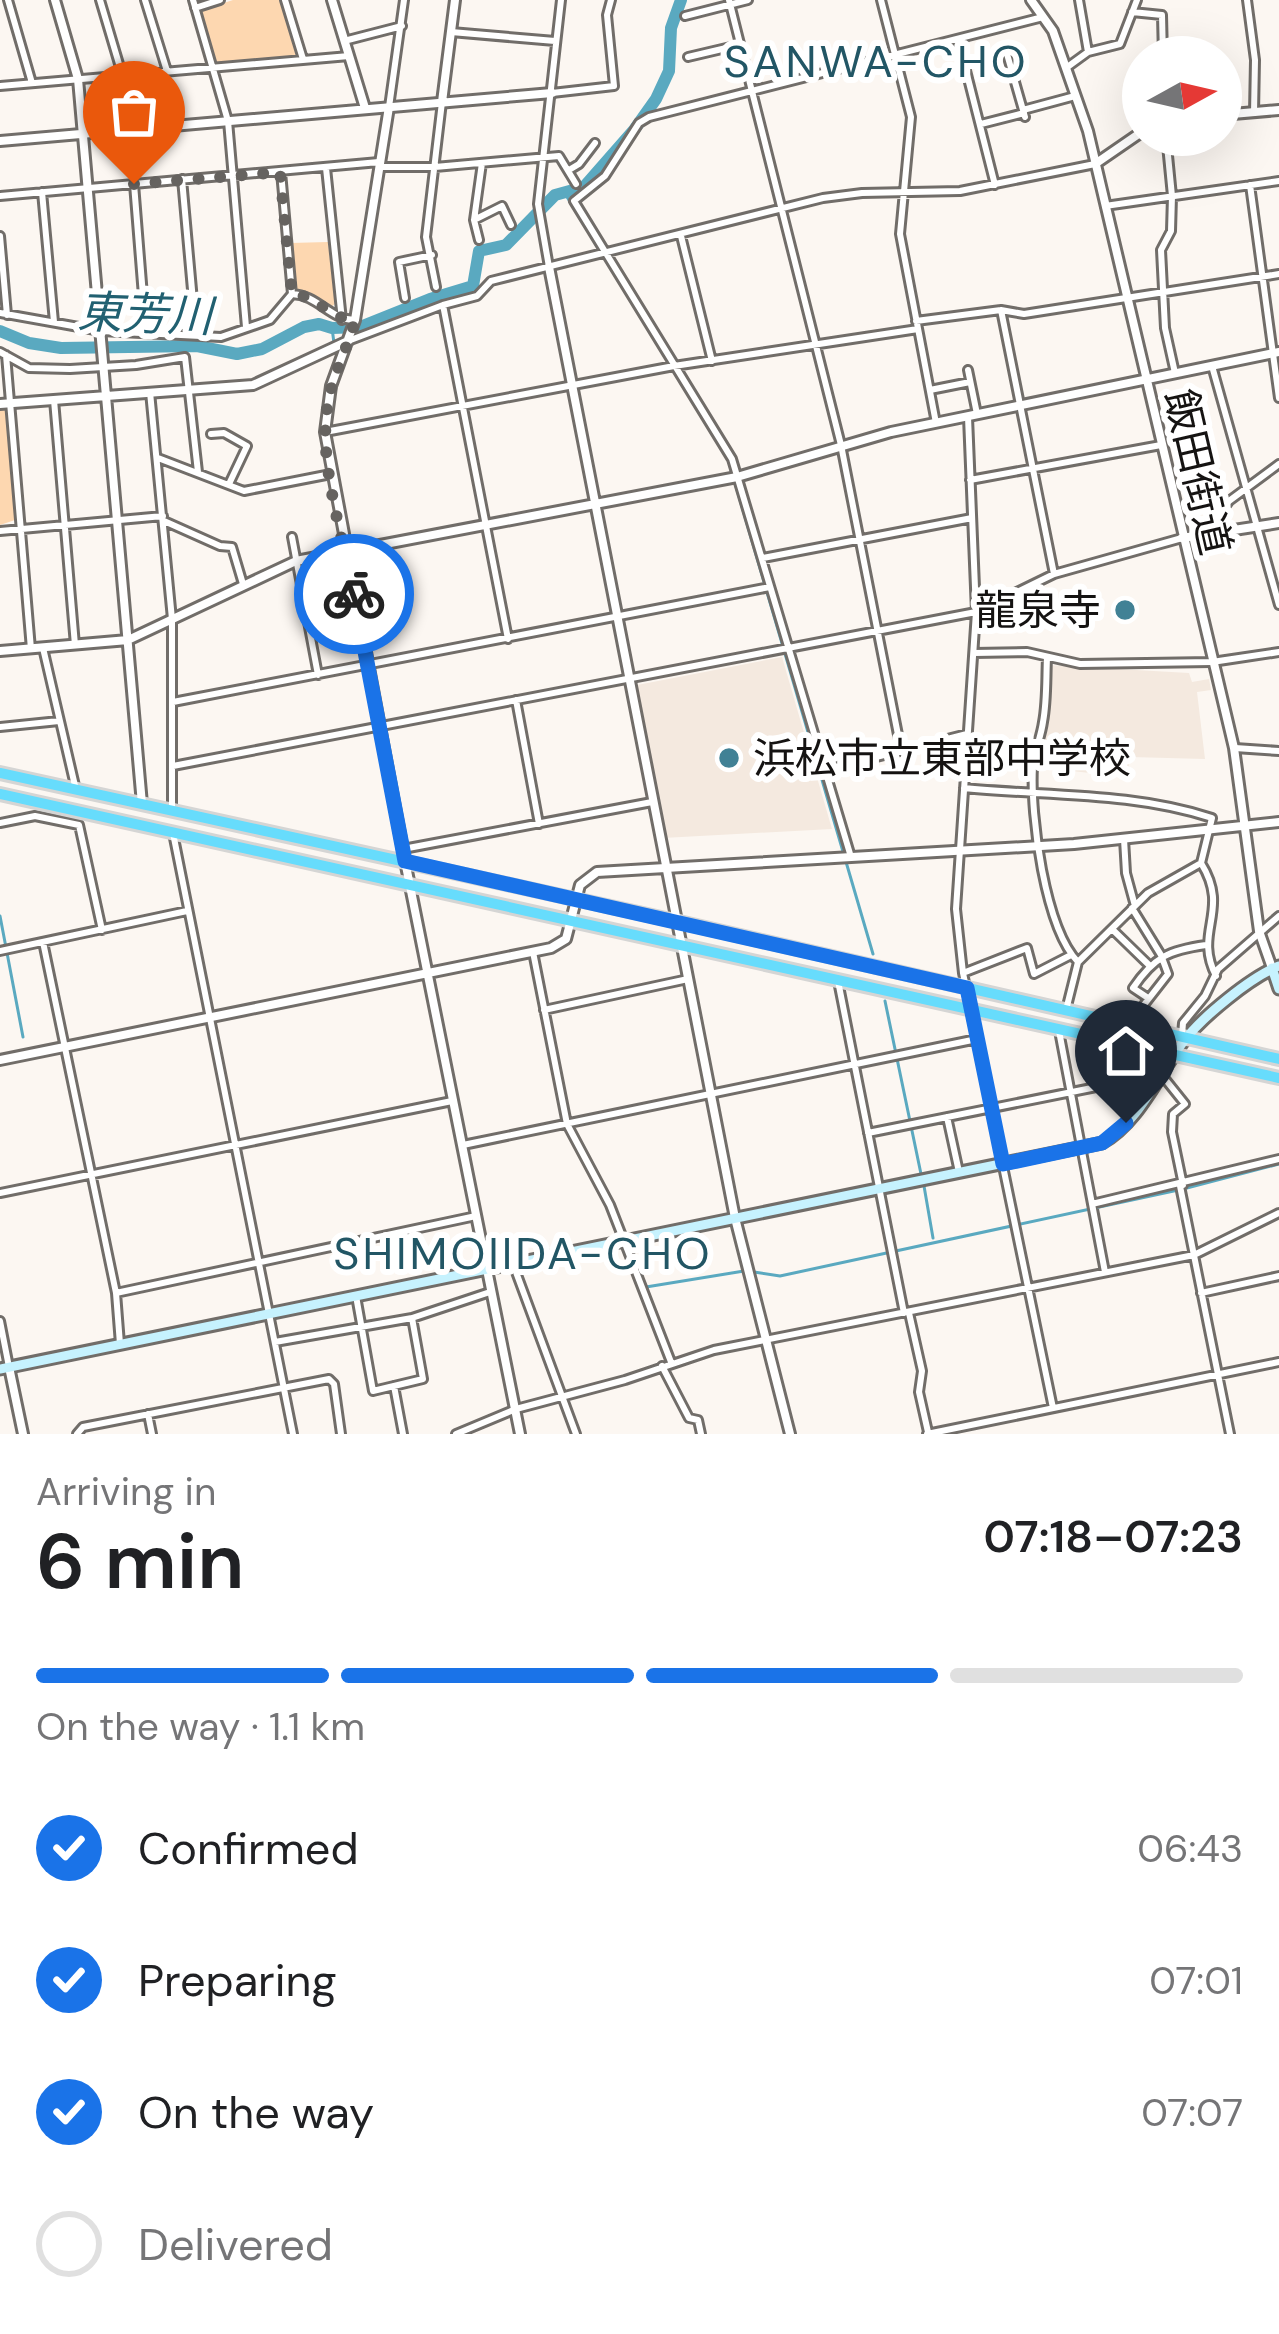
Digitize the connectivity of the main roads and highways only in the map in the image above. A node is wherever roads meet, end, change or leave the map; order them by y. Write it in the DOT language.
graph roads {
  1 [pos="0,772"];
  2 [pos="0,794"];
  3 [pos="1276,967"];
  4 [pos="1279,988"];
  5 [pos="1184,1037"];
  6 [pos="1173,1057"];
  7 [pos="1279,1059"];
  8 [pos="1279,1078"];
  9 [pos="5,1368"];
  1 -- 5 [label="highway"];
  2 -- 6 [label="highway"];
  3 -- 4 [label="main road"];
  3 -- 5 [label="main road"];
  5 -- 6 [label="main road"];
  5 -- 7 [label="highway"];
  6 -- 8 [label="highway"];
  6 -- 9 [label="main road"];
}
